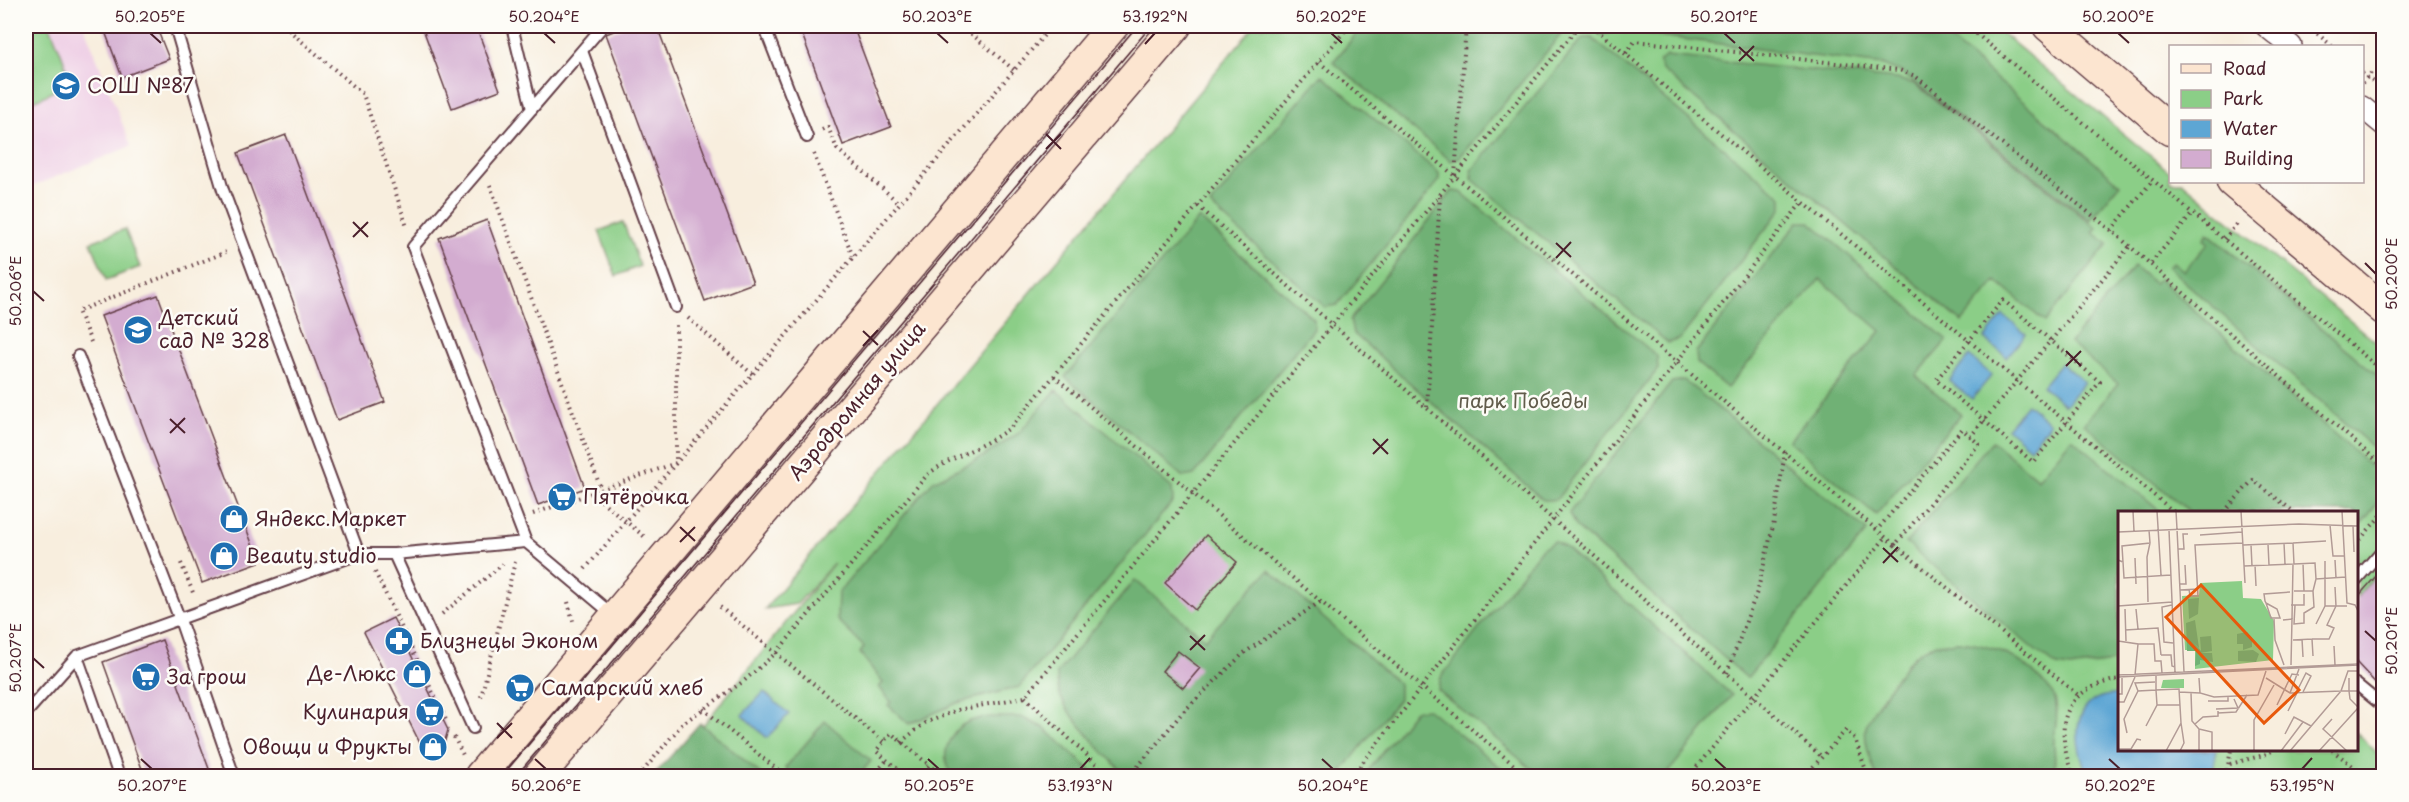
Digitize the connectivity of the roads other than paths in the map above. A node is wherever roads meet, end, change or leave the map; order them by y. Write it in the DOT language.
graph roads {
  1 [pos="175,26"];
  2 [pos="512,26"];
  3 [pos="603,26"];
  4 [pos="764,26"];
  5 [pos="1113,26"];
  6 [pos="1176,26"];
  7 [pos="2048,26"];
  8 [pos="2266,26"];
  9 [pos="2290,45"];
  10 [pos="582,51"];
  11 [pos="532,109"];
  12 [pos="2364,109"];
  13 [pos="2384,125"];
  14 [pos="2169,129"];
  15 [pos="807,137"];
  16 [pos="2233,183"];
  17 [pos="676,307"];
  18 [pos="2384,310"];
  19 [pos="78,356"];
  20 [pos="526,542"];
  21 [pos="2384,548"];
  22 [pos="359,554"];
  23 [pos="394,554"];
  24 [pos="2358,578"];
  25 [pos="615,617"];
  26 [pos="180,620"];
  27 [pos="77,656"];
  28 [pos="2358,686"];
  29 [pos="2384,707"];
  30 [pos="26,713"];
  31 [pos="472,728"];
  32 [pos="473,770"];
  33 [pos="118,777"];
  34 [pos="234,777"];
  35 [pos="539,777"];
  1 -- 22 [label="lane"];
  2 -- 11 [label="lane"];
  3 -- 10 [label="lane"];
  4 -- 15 [label="lane"];
  5 -- 25 [label="main road"];
  6 -- 35 [label="main road, Аэродромная улица"];
  7 -- 14 [label="main road"];
  8 -- 9 [label="street"];
  10 -- 11 [label="lane"];
  10 -- 17 [label="lane"];
  11 -- 20 [label="lane"];
  12 -- 13 [label="street"];
  16 -- 18 [label="main road"];
  19 -- 26 [label="lane"];
  20 -- 23 [label="lane"];
  20 -- 25 [label="lane"];
  21 -- 24 [label="lane"];
  22 -- 23 [label="lane"];
  22 -- 26 [label="lane"];
  23 -- 31 [label="lane"];
  25 -- 32 [label="main road"];
  26 -- 27 [label="lane"];
  26 -- 34 [label="lane"];
  27 -- 30 [label="lane"];
  27 -- 33 [label="lane"];
  28 -- 29 [label="lane"];
}
